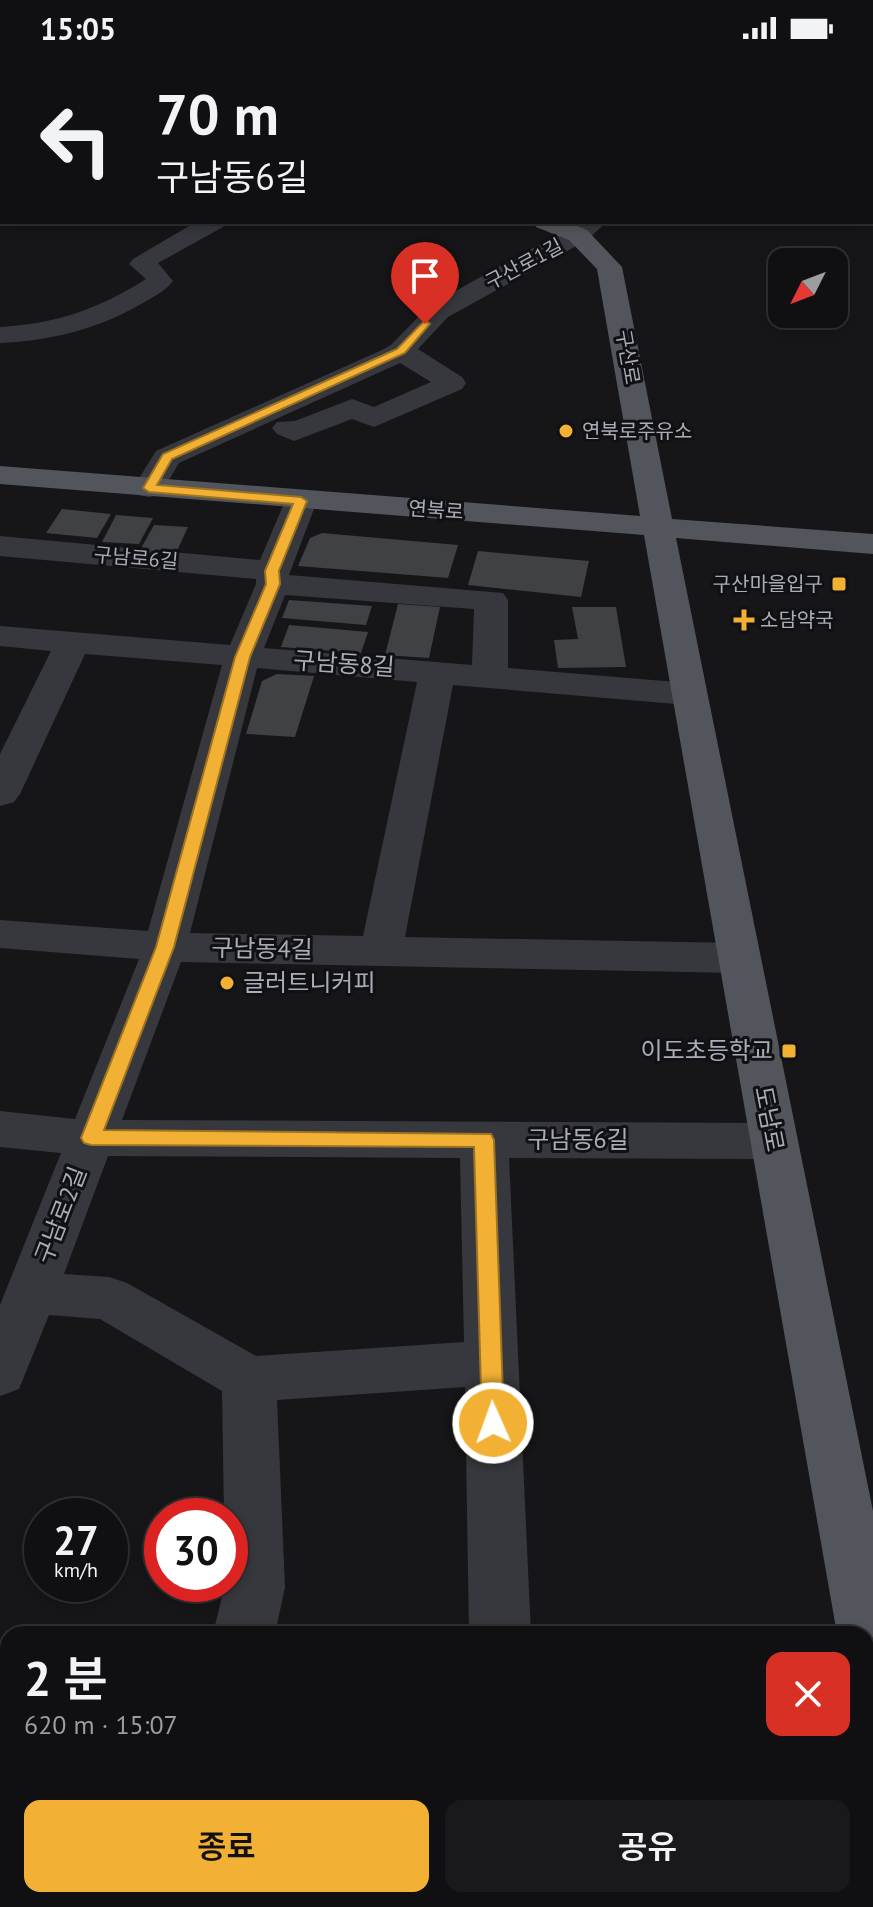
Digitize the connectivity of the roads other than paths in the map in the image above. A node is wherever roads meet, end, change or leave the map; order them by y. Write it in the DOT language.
graph roads {
  1 [pos="210,224"];
  2 [pos="559,224"];
  3 [pos="587,228"];
  4 [pos="0,335"];
  5 [pos="401,351"];
  6 [pos="259,415"];
  7 [pos="0,475"];
  8 [pos="149,488"];
  9 [pos="301,501"];
  10 [pos="657,525"];
  11 [pos="873,544"];
  12 [pos="0,546"];
  13 [pos="272,577"];
  14 [pos="0,636"];
  15 [pos="73,642"];
  16 [pos="242,657"];
  17 [pos="437,672"];
  18 [pos="490,676"];
  19 [pos="688,694"];
  20 [pos="3,783"];
  21 [pos="0,934"];
  22 [pos="165,947"];
  23 [pos="381,951"];
  24 [pos="738,958"];
  25 [pos="0,1129"];
  26 [pos="91,1138"];
  27 [pos="484,1140"];
  28 [pos="773,1141"];
  29 [pos="31,1293"];
  30 [pos="491,1363"];
  31 [pos="0,1373"];
  32 [pos="249,1379"];
  33 [pos="246,1626"];
  34 [pos="500,1626"];
  35 [pos="866,1626"];
  1 -- 4 [label="street"];
  2 -- 3 [label="main road, 구산로"];
  3 -- 5 [label="street, 구산로1길"];
  3 -- 10 [label="main road, 구산로"];
  5 -- 6 [label="street, 구산로1길"];
  5 -- 6 [label="street"];
  6 -- 8 [label="street, 구산로1길"];
  7 -- 8 [label="main road, 연북로"];
  8 -- 9 [label="main road, 연북로"];
  9 -- 10 [label="main road, 연북로"];
  9 -- 13 [label="street, 구남로2길"];
  10 -- 11 [label="main road, 연북로"];
  10 -- 19 [label="main road, 도남로"];
  12 -- 13 [label="street, 구남로6길"];
  13 -- 16 [label="street, 구남로2길"];
  13 -- 18 [label="street, 구남로6길"];
  14 -- 15 [label="street, 구남동8길"];
  15 -- 16 [label="street, 구남동8길"];
  15 -- 20 [label="street"];
  16 -- 17 [label="street, 구남동8길"];
  16 -- 22 [label="street, 구남로2길"];
  17 -- 18 [label="street, 구남동8길"];
  17 -- 23 [label="street"];
  18 -- 19 [label="street, 구남동8길"];
  19 -- 24 [label="main road, 도남로"];
  21 -- 22 [label="street, 구남동4길"];
  22 -- 23 [label="street, 구남동4길"];
  22 -- 26 [label="street, 구남로2길"];
  23 -- 24 [label="street, 구남동4길"];
  24 -- 28 [label="main road, 도남로"];
  25 -- 26 [label="street, 구남동6길"];
  26 -- 27 [label="street, 구남동6길"];
  26 -- 29 [label="street, 구남로2길"];
  27 -- 28 [label="street, 구남동6길"];
  27 -- 30 [label="street"];
  28 -- 35 [label="main road, 도남로"];
  29 -- 31 [label="street, 구남로2길"];
  29 -- 32 [label="street, 구남로2길"];
  30 -- 32 [label="street"];
  30 -- 34 [label="street"];
  32 -- 33 [label="street"];
}
